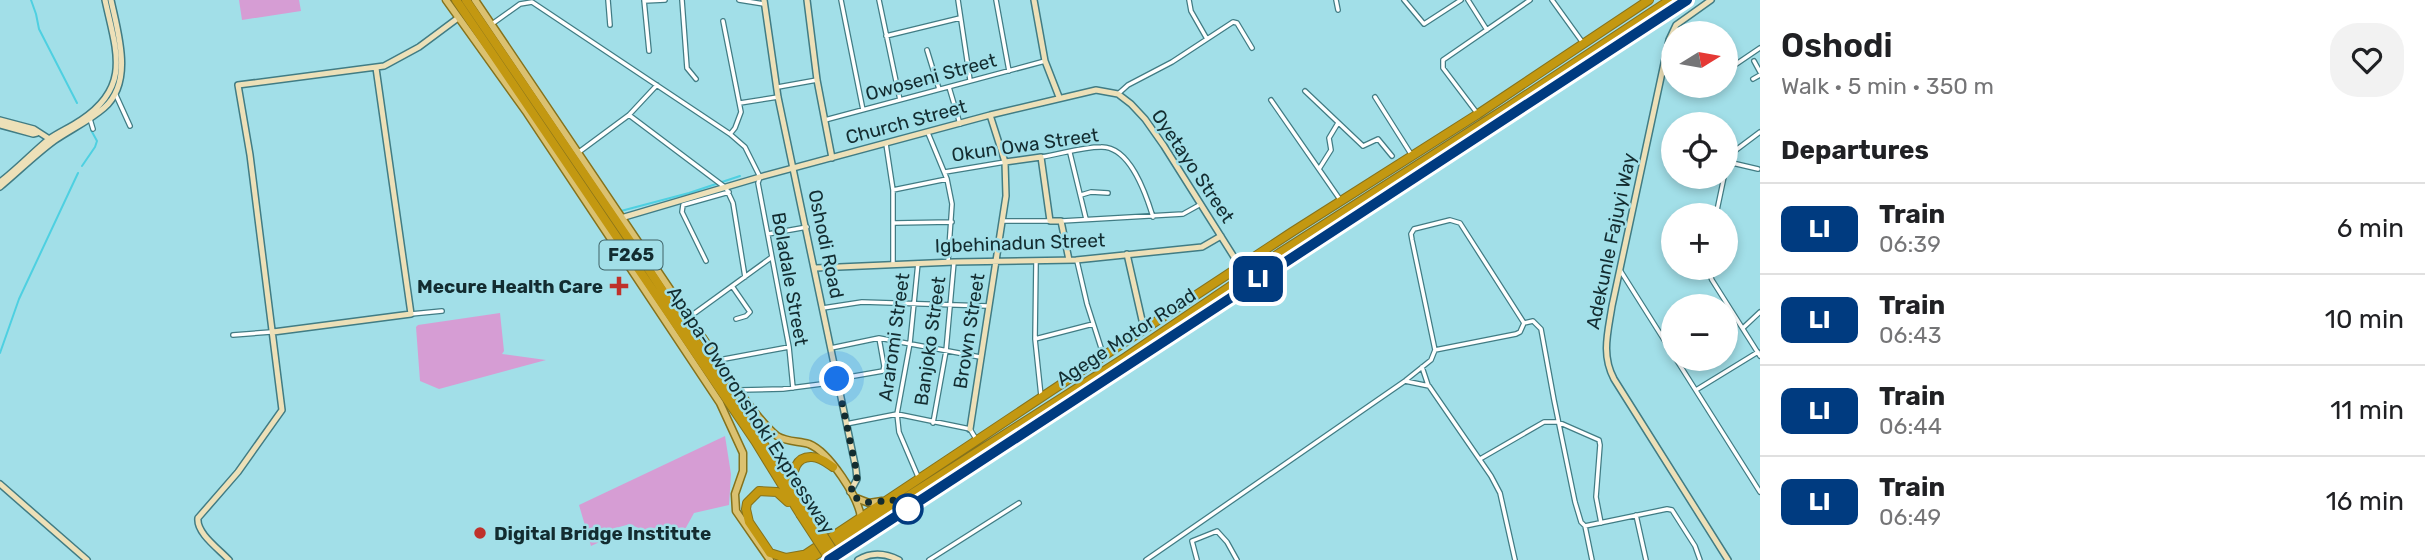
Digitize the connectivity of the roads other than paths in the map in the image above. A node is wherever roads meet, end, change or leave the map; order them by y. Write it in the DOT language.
graph roads {
  1 [pos="106,0"];
  2 [pos="111,0"];
  3 [pos="446,0"];
  4 [pos="456,0"];
  5 [pos="466,0"];
  6 [pos="475,0"];
  7 [pos="608,0"];
  8 [pos="644,0"];
  9 [pos="664,0"];
  10 [pos="682,0"];
  11 [pos="739,0"];
  12 [pos="807,0"];
  13 [pos="841,0"];
  14 [pos="881,0"];
  15 [pos="958,0"];
  16 [pos="996,0"];
  17 [pos="1034,0"];
  18 [pos="1189,0"];
  19 [pos="1336,0"];
  20 [pos="1404,0"];
  21 [pos="1461,0"];
  22 [pos="1468,0"];
  23 [pos="1530,0"];
  24 [pos="1552,0"];
  25 [pos="1649,0"];
  26 [pos="1670,0"];
  27 [pos="1711,0"];
  28 [pos="764,2"];
  29 [pos="1338,10"];
  30 [pos="458,18"];
  31 [pos="960,18"];
  32 [pos="723,21"];
  33 [pos="1680,21"];
  34 [pos="610,25"];
  35 [pos="491,26"];
  36 [pos="1488,30"];
  37 [pos="886,36"];
  38 [pos="1207,39"];
  39 [pos="1583,43"];
  40 [pos="1252,48"];
  41 [pos="1760,48"];
  42 [pos="649,51"];
  43 [pos="928,51"];
  44 [pos="1045,61"];
  45 [pos="1754,61"];
  46 [pos="1738,63"];
  47 [pos="376,68"];
  48 [pos="1009,71"];
  49 [pos="1760,73"];
  50 [pos="696,79"];
  51 [pos="1753,79"];
  52 [pos="817,80"];
  53 [pos="970,80"];
  54 [pos="657,85"];
  55 [pos="1661,86"];
  56 [pos="777,87"];
  57 [pos="949,87"];
  58 [pos="939,90"];
  59 [pos="1305,91"];
  60 [pos="115,93"];
  61 [pos="1118,94"];
  62 [pos="778,97"];
  63 [pos="1059,97"];
  64 [pos="1375,97"];
  65 [pos="900,100"];
  66 [pos="1271,100"];
  67 [pos="740,103"];
  68 [pos="863,110"];
  69 [pos="529,111"];
  70 [pos="1478,114"];
  71 [pos="629,115"];
  72 [pos="990,115"];
  73 [pos="89,119"];
  74 [pos="0,120"];
  75 [pos="825,120"];
  76 [pos="1338,123"];
  77 [pos="960,124"];
  78 [pos="0,125"];
  79 [pos="130,126"];
  80 [pos="93,129"];
  81 [pos="37,132"];
  82 [pos="928,133"];
  83 [pos="730,134"];
  84 [pos="1759,135"];
  85 [pos="51,141"];
  86 [pos="886,145"];
  87 [pos="1738,149"];
  88 [pos="578,153"];
  89 [pos="1070,153"];
  90 [pos="1392,156"];
  91 [pos="1412,156"];
  92 [pos="1041,157"];
  93 [pos="832,158"];
  94 [pos="1005,162"];
  95 [pos="1738,164"];
  96 [pos="794,168"];
  97 [pos="1319,169"];
  98 [pos="1758,169"];
  99 [pos="944,172"];
  100 [pos="760,177"];
  101 [pos="947,179"];
  102 [pos="0,185"];
  103 [pos="724,186"];
  104 [pos="893,190"];
  105 [pos="1108,193"];
  106 [pos="1081,195"];
  107 [pos="1341,201"];
  108 [pos="1200,204"];
  109 [pos="1153,217"];
  110 [pos="621,218"];
  111 [pos="1086,220"];
  112 [pos="1003,221"];
  113 [pos="1061,221"];
  114 [pos="952,222"];
  115 [pos="1051,222"];
  116 [pos="894,223"];
  117 [pos="807,227"];
  118 [pos="768,234"];
  119 [pos="1221,236"];
  120 [pos="1127,254"];
  121 [pos="773,257"];
  122 [pos="1069,260"];
  123 [pos="1076,260"];
  124 [pos="706,261"];
  125 [pos="997,261"];
  126 [pos="951,262"];
  127 [pos="1036,262"];
  128 [pos="918,263"];
  129 [pos="893,264"];
  130 [pos="1241,267"];
  131 [pos="816,268"];
  132 [pos="1620,270"];
  133 [pos="1246,276"];
  134 [pos="745,277"];
  135 [pos="1712,280"];
  136 [pos="732,286"];
  137 [pos="915,303"];
  138 [pos="951,304"];
  139 [pos="988,306"];
  140 [pos="823,308"];
  141 [pos="442,311"];
  142 [pos="1760,312"];
  143 [pos="411,314"];
  144 [pos="736,318"];
  145 [pos="686,319"];
  146 [pos="1524,323"];
  147 [pos="1093,324"];
  148 [pos="1743,328"];
  149 [pos="1145,331"];
  150 [pos="273,332"];
  151 [pos="233,335"];
  152 [pos="1661,335"];
  153 [pos="879,338"];
  154 [pos="1035,339"];
  155 [pos="910,343"];
  156 [pos="789,347"];
  157 [pos="831,348"];
  158 [pos="1435,350"];
  159 [pos="946,351"];
  160 [pos="1759,354"];
  161 [pos="1104,356"];
  162 [pos="980,357"];
  163 [pos="717,360"];
  164 [pos="1422,367"];
  165 [pos="1684,371"];
  166 [pos="838,381"];
  167 [pos="1405,381"];
  168 [pos="1429,386"];
  169 [pos="793,388"];
  170 [pos="738,390"];
  171 [pos="1696,390"];
  172 [pos="1041,398"];
  173 [pos="897,415"];
  174 [pos="1558,422"];
  175 [pos="933,423"];
  176 [pos="846,424"];
  177 [pos="970,429"];
  178 [pos="976,441"];
  179 [pos="980,450"];
  180 [pos="1480,459"];
  181 [pos="833,467"];
  182 [pos="920,479"];
  183 [pos="0,484"];
  184 [pos="1760,492"];
  185 [pos="853,495"];
  186 [pos="891,499"];
  187 [pos="1019,503"];
  188 [pos="803,512"];
  189 [pos="1636,515"];
  190 [pos="861,518"];
  191 [pos="1601,523"];
  192 [pos="1585,526"];
  193 [pos="803,558"];
  194 [pos="87,560"];
  195 [pos="229,560"];
  196 [pos="770,560"];
  197 [pos="830,560"];
  198 [pos="839,560"];
  199 [pos="858,560"];
  200 [pos="899,560"];
  201 [pos="929,560"];
  202 [pos="1146,560"];
  203 [pos="1197,560"];
  204 [pos="1237,560"];
  205 [pos="1515,560"];
  206 [pos="1592,560"];
  207 [pos="1646,560"];
  208 [pos="1700,560"];
  209 [pos="1728,560"];
  1 -- 85 [label="street"];
  2 -- 60 [label="street"];
  3 -- 30 [label="main road, Apapa-Oworonshoki Expressway"];
  4 -- 69 [label="highway, Apapa-Oworonshoki Expressway / F265"];
  5 -- 145 [label="highway, Apapa-Oworonshoki Expressway / F265"];
  6 -- 35 [label="main road, Apapa-Oworonshoki Expressway"];
  7 -- 34 [label="street"];
  8 -- 9 [label="street"];
  8 -- 42 [label="street"];
  10 -- 50 [label="street"];
  11 -- 28 [label="street"];
  12 -- 52 [label="street"];
  13 -- 68 [label="street"];
  14 -- 37 [label="street"];
  15 -- 31 [label="street"];
  16 -- 48 [label="street"];
  17 -- 44 [label="street"];
  18 -- 38 [label="street"];
  19 -- 29 [label="street"];
  20 -- 21 [label="street"];
  22 -- 36 [label="street"];
  23 -- 36 [label="street"];
  24 -- 39 [label="street"];
  25 -- 39 [label="highway, Agege Motor Road"];
  26 -- 133 [label="highway, Agege Motor Road"];
  27 -- 33 [label="street, Adekunle Fajuyi Way"];
  28 -- 56 [label="street, Oshodi Road"];
  30 -- 47 [label="street"];
  30 -- 69 [label="main road, Apapa-Oworonshoki Expressway"];
  31 -- 37 [label="street"];
  31 -- 53 [label="street"];
  32 -- 67 [label="street"];
  35 -- 54 [label="street"];
  35 -- 88 [label="main road, Apapa-Oworonshoki Expressway"];
  36 -- 70 [label="street"];
  37 -- 65 [label="street"];
  38 -- 40 [label="street"];
  38 -- 61 [label="street"];
  39 -- 70 [label="highway, Agege Motor Road"];
  41 -- 46 [label="street"];
  43 -- 58 [label="street"];
  44 -- 48 [label="street, Owoseni Street"];
  44 -- 63 [label="street"];
  45 -- 49 [label="street"];
  47 -- 143 [label="street"];
  47 -- 150 [label="street"];
  48 -- 53 [label="street, Owoseni Street"];
  49 -- 51 [label="street"];
  52 -- 56 [label="street"];
  52 -- 75 [label="street"];
  53 -- 57 [label="street, Owoseni Street"];
  54 -- 71 [label="street"];
  54 -- 83 [label="street"];
  55 -- 132 [label="street, Adekunle Fajuyi Way"];
  56 -- 62 [label="street, Oshodi Road"];
  57 -- 58 [label="street, Owoseni Street"];
  57 -- 77 [label="street"];
  58 -- 65 [label="street, Owoseni Street"];
  59 -- 76 [label="street"];
  60 -- 73 [label="street"];
  60 -- 79 [label="street"];
  61 -- 63 [label="street"];
  61 -- 108 [label="street, Oyetayo Street"];
  62 -- 67 [label="street"];
  62 -- 96 [label="street, Oshodi Road"];
  63 -- 72 [label="street, Church Street"];
  64 -- 91 [label="street"];
  65 -- 68 [label="street, Owoseni Street"];
  66 -- 97 [label="street"];
  67 -- 83 [label="street"];
  68 -- 75 [label="street, Owoseni Street"];
  69 -- 188 [label="highway, Apapa-Oworonshoki Expressway / F265"];
  69 -- 196 [label="main road, Apapa-Oworonshoki Expressway"];
  70 -- 91 [label="highway, Agege Motor Road"];
  71 -- 88 [label="street"];
  71 -- 103 [label="street"];
  72 -- 77 [label="street, Church Street"];
  72 -- 94 [label="street, Brown Street"];
  73 -- 80 [label="street"];
  73 -- 85 [label="street"];
  74 -- 81 [label="street"];
  75 -- 93 [label="street"];
  76 -- 90 [label="street"];
  76 -- 97 [label="street"];
  77 -- 82 [label="street, Church Street"];
  78 -- 81 [label="street"];
  81 -- 85 [label="street"];
  82 -- 86 [label="street, Church Street"];
  82 -- 99 [label="street, Banjoko Street"];
  83 -- 100 [label="street"];
  84 -- 87 [label="street"];
  85 -- 102 [label="street"];
  86 -- 93 [label="street, Church Street"];
  86 -- 104 [label="street"];
  88 -- 110 [label="main road, Apapa-Oworonshoki Expressway"];
  89 -- 92 [label="street, Okun Owa Street"];
  89 -- 106 [label="street"];
  89 -- 109 [label="street, Okun Owa Street"];
  91 -- 107 [label="highway, Agege Motor Road"];
  92 -- 94 [label="street, Okun Owa Street"];
  92 -- 115 [label="street"];
  93 -- 96 [label="street, Church Street"];
  94 -- 99 [label="street, Okun Owa Street"];
  94 -- 112 [label="street, Brown Street"];
  95 -- 98 [label="street"];
  96 -- 100 [label="street, Church Street"];
  96 -- 117 [label="street, Oshodi Road"];
  97 -- 107 [label="street"];
  99 -- 101 [label="street, Banjoko Street"];
  100 -- 103 [label="street, Church Street"];
  100 -- 118 [label="street, Boladale Street"];
  101 -- 104 [label="street"];
  101 -- 114 [label="street, Banjoko Street"];
  103 -- 110 [label="street, Church Street"];
  103 -- 124 [label="street"];
  103 -- 134 [label="street"];
  104 -- 116 [label="street"];
  105 -- 106 [label="street"];
  106 -- 111 [label="street"];
  107 -- 130 [label="highway, Agege Motor Road"];
  108 -- 109 [label="street"];
  108 -- 119 [label="street, Oyetayo Street"];
  109 -- 111 [label="street"];
  110 -- 145 [label="main road, Apapa-Oworonshoki Expressway"];
  111 -- 113 [label="street"];
  112 -- 115 [label="street"];
  112 -- 125 [label="street, Brown Street"];
  113 -- 115 [label="street"];
  113 -- 122 [label="street"];
  114 -- 116 [label="street"];
  114 -- 126 [label="street, Banjoko Street"];
  116 -- 129 [label="street"];
  117 -- 118 [label="street"];
  117 -- 131 [label="street, Oshodi Road"];
  118 -- 121 [label="street, Boladale Street"];
  119 -- 120 [label="street, Igbehinadun Street"];
  119 -- 130 [label="street, Oyetayo Street"];
  120 -- 123 [label="street, Igbehinadun Street"];
  120 -- 149 [label="street"];
  121 -- 134 [label="street"];
  121 -- 156 [label="street, Boladale Street"];
  122 -- 123 [label="street, Igbehinadun Street"];
  122 -- 127 [label="street, Igbehinadun Street"];
  123 -- 147 [label="street"];
  125 -- 126 [label="street, Igbehinadun Street"];
  125 -- 127 [label="street, Igbehinadun Street"];
  125 -- 139 [label="street, Brown Street"];
  126 -- 128 [label="street, Igbehinadun Street"];
  126 -- 138 [label="street, Banjoko Street"];
  127 -- 154 [label="street"];
  128 -- 129 [label="street, Igbehinadun Street"];
  128 -- 137 [label="street, Araromi Street"];
  129 -- 131 [label="street, Igbehinadun Street"];
  130 -- 133 [label="street, Oyetayo Street"];
  130 -- 149 [label="highway, Agege Motor Road"];
  131 -- 140 [label="street, Oshodi Road"];
  132 -- 152 [label="street"];
  132 -- 209 [label="street, Adekunle Fajuyi Way"];
  133 -- 179 [label="highway, Agege Motor Road"];
  134 -- 136 [label="street"];
  135 -- 148 [label="street"];
  136 -- 144 [label="street"];
  136 -- 145 [label="street"];
  137 -- 138 [label="street"];
  137 -- 140 [label="street"];
  137 -- 155 [label="street, Araromi Street"];
  138 -- 139 [label="street"];
  138 -- 159 [label="street, Banjoko Street"];
  139 -- 162 [label="street, Brown Street"];
  140 -- 157 [label="street, Oshodi Road"];
  141 -- 143 [label="street"];
  142 -- 148 [label="street"];
  143 -- 150 [label="street"];
  145 -- 163 [label="main road, Apapa-Oworonshoki Expressway"];
  145 -- 188 [label="highway, Apapa-Oworonshoki Expressway / F265"];
  146 -- 158 [label="street"];
  146 -- 158 [label="street"];
  146 -- 174 [label="street"];
  147 -- 154 [label="street"];
  147 -- 161 [label="street"];
  148 -- 160 [label="street"];
  149 -- 161 [label="highway, Agege Motor Road"];
  150 -- 151 [label="street"];
  150 -- 195 [label="street"];
  153 -- 155 [label="street"];
  153 -- 157 [label="street"];
  153 -- 166 [label="street"];
  154 -- 172 [label="street"];
  155 -- 159 [label="street"];
  155 -- 173 [label="street, Araromi Street"];
  156 -- 163 [label="street"];
  156 -- 169 [label="street, Boladale Street"];
  157 -- 166 [label="street, Oshodi Road"];
  158 -- 164 [label="street"];
  159 -- 162 [label="street"];
  159 -- 175 [label="street, Banjoko Street"];
  160 -- 171 [label="street"];
  161 -- 172 [label="highway, Agege Motor Road"];
  162 -- 177 [label="street, Brown Street"];
  163 -- 170 [label="main road, Apapa-Oworonshoki Expressway"];
  164 -- 167 [label="street"];
  164 -- 168 [label="street"];
  165 -- 171 [label="street"];
  166 -- 169 [label="street"];
  166 -- 176 [label="street, Oshodi Road"];
  167 -- 168 [label="street"];
  167 -- 202 [label="street"];
  168 -- 180 [label="street"];
  169 -- 170 [label="street"];
  170 -- 181 [label="main road, Apapa-Oworonshoki Expressway"];
  171 -- 184 [label="street"];
  172 -- 178 [label="highway, Agege Motor Road"];
  173 -- 175 [label="street"];
  173 -- 176 [label="street"];
  173 -- 182 [label="street"];
  174 -- 180 [label="street"];
  174 -- 191 [label="street"];
  174 -- 192 [label="street"];
  175 -- 177 [label="street"];
  176 -- 185 [label="street, Oshodi Road"];
  177 -- 178 [label="street"];
  178 -- 179 [label="street"];
  178 -- 182 [label="highway, Agege Motor Road"];
  179 -- 193 [label="highway, Agege Motor Road"];
  180 -- 205 [label="street"];
  181 -- 185 [label="main road, Apapa-Oworonshoki Expressway"];
  181 -- 188 [label="highway"];
  182 -- 186 [label="highway, Agege Motor Road"];
  183 -- 194 [label="street"];
  185 -- 186 [label="main road, Apapa-Oworonshoki Expressway"];
  185 -- 190 [label="main road, Apapa-Oworonshoki Expressway"];
  186 -- 190 [label="highway, Agege Motor Road"];
  187 -- 201 [label="street"];
  188 -- 193 [label="highway"];
  188 -- 197 [label="highway, Apapa-Oworonshoki Expressway / F265, bridge"];
  188 -- 198 [label="highway, Apapa-Oworonshoki Expressway / F265, bridge"];
  189 -- 191 [label="street"];
  189 -- 207 [label="street"];
  189 -- 208 [label="street"];
  190 -- 193 [label="highway, Agege Motor Road"];
  191 -- 192 [label="street"];
  192 -- 206 [label="street"];
  199 -- 200 [label="street"];
  203 -- 204 [label="street"];
}
